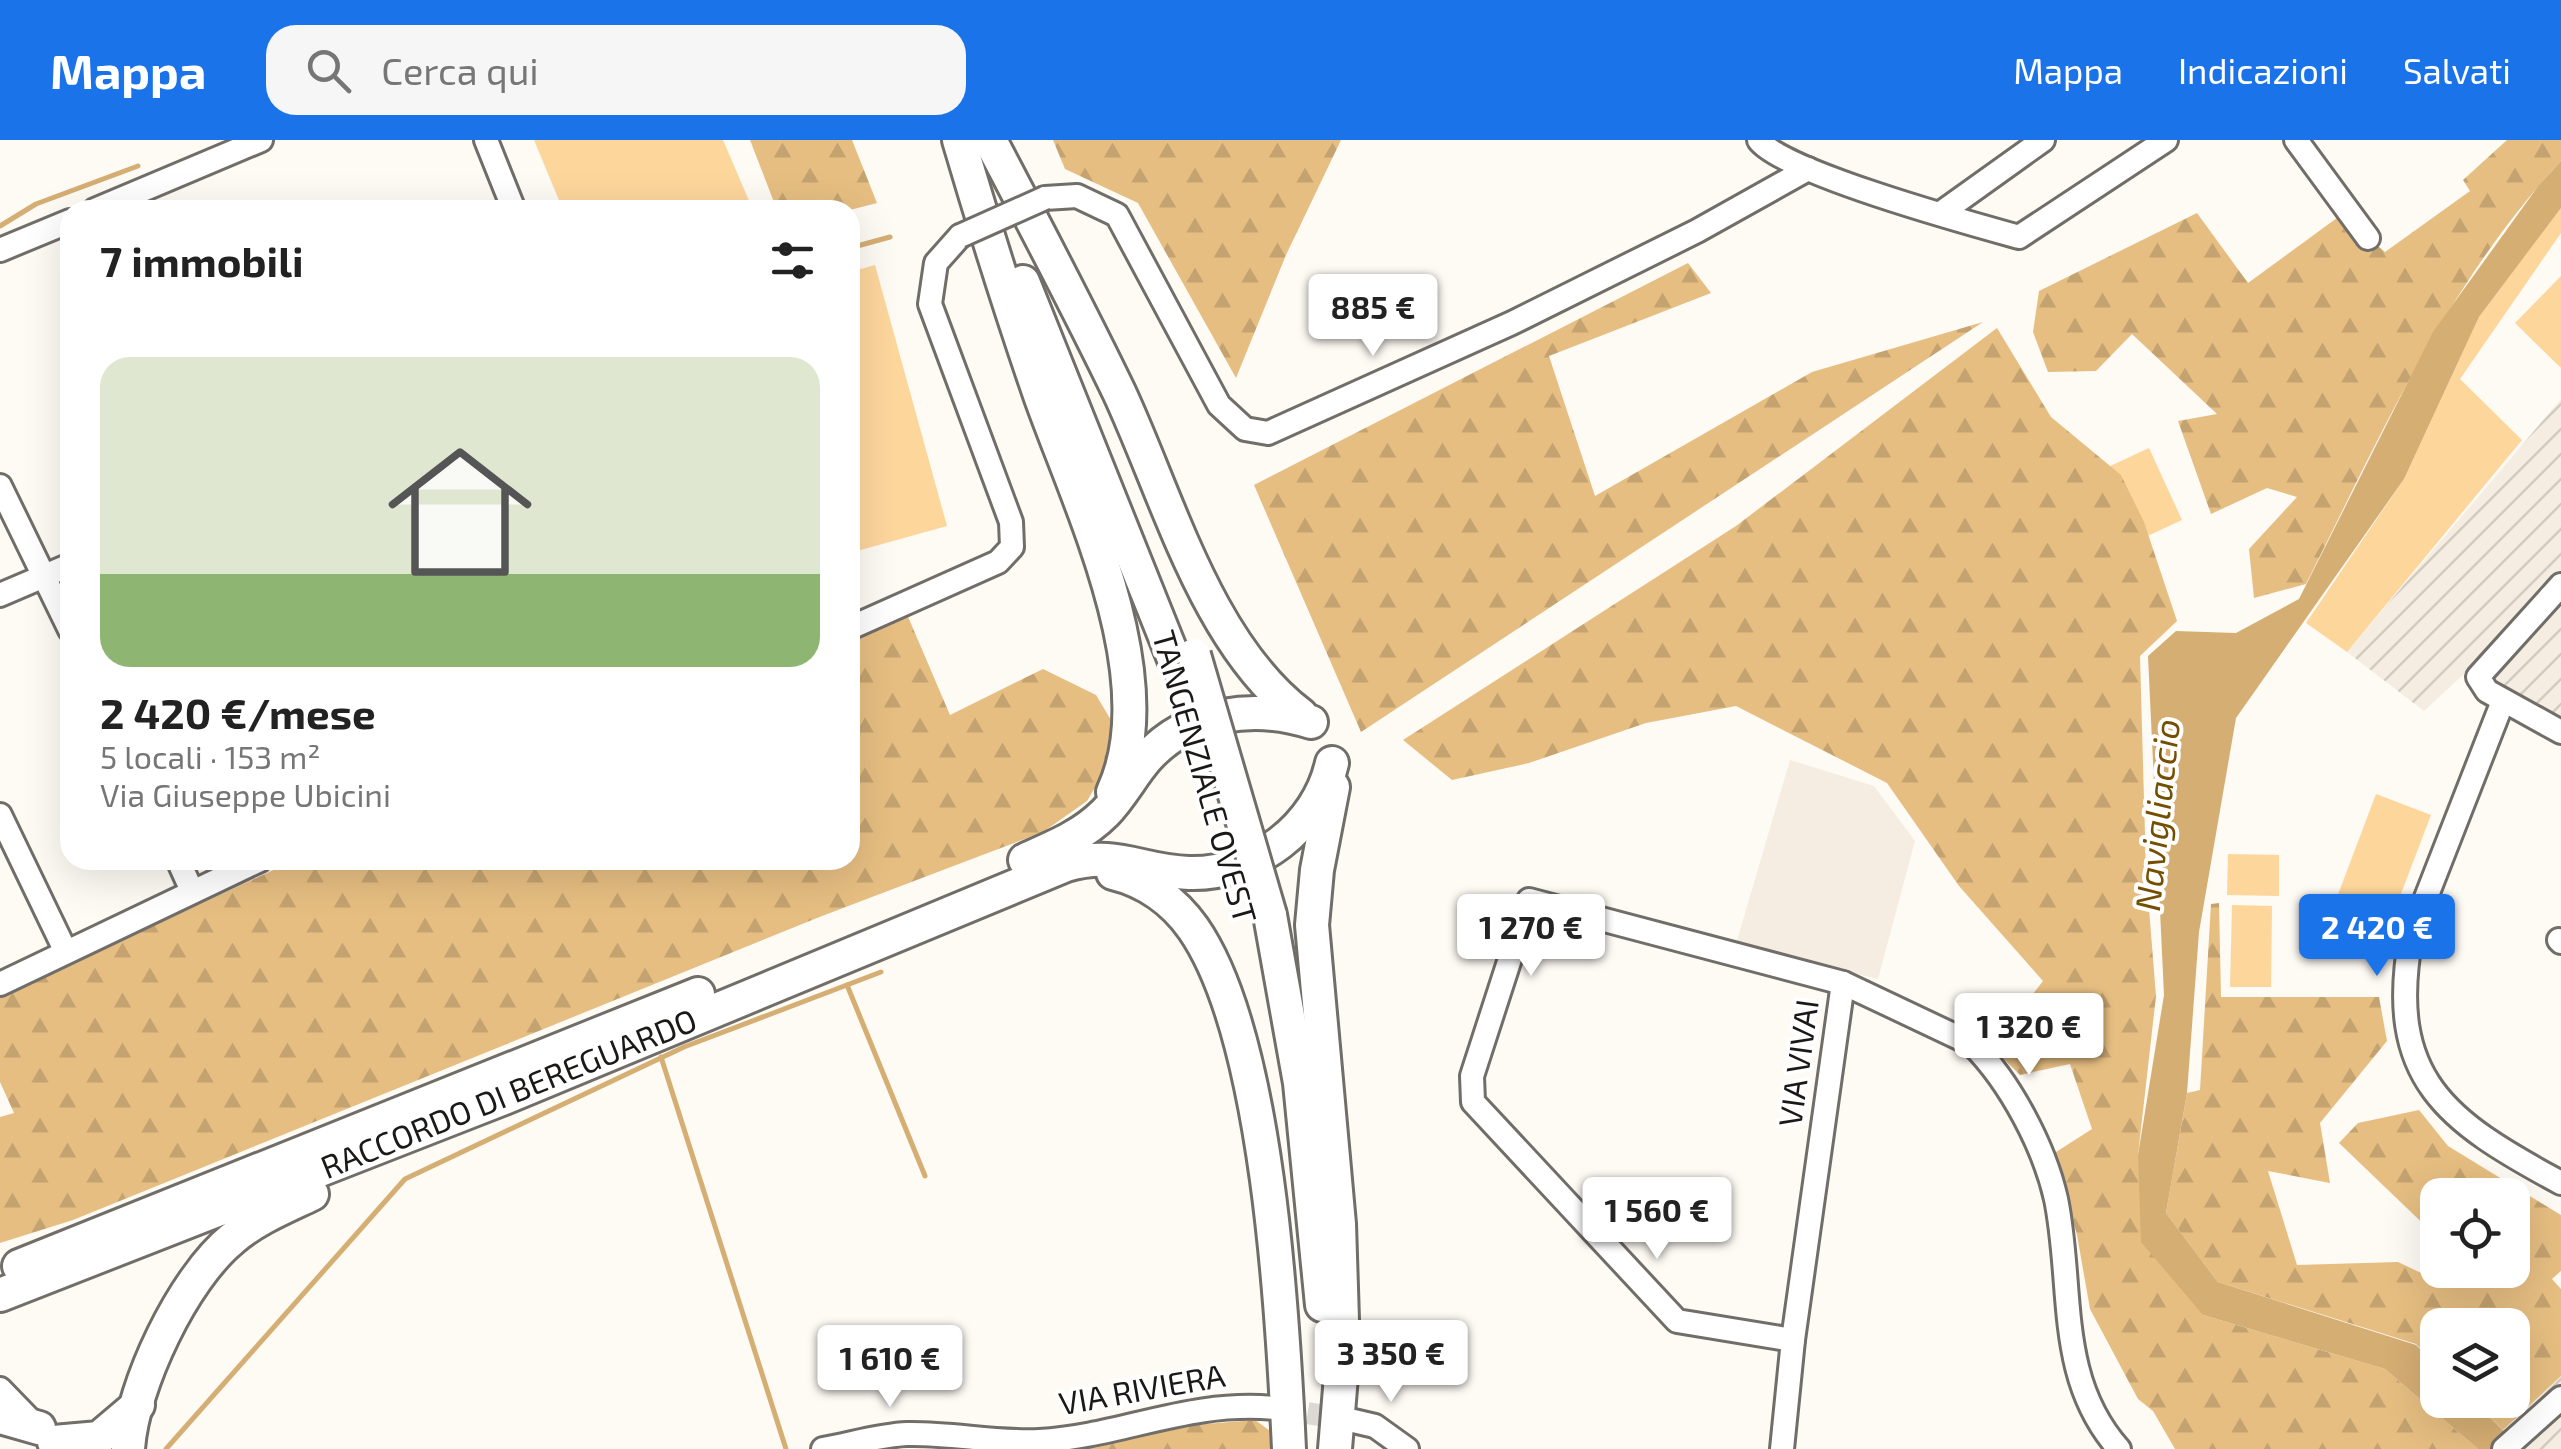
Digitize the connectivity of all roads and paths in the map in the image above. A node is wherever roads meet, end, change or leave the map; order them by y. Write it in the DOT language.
graph roads {
  1 [pos="261,140"];
  2 [pos="486,140"];
  3 [pos="960,140"];
  4 [pos="988,140"];
  5 [pos="1759,140"];
  6 [pos="2043,140"];
  7 [pos="2166,140"];
  8 [pos="2296,140"];
  9 [pos="1808,169"];
  10 [pos="150,199"];
  11 [pos="510,200"];
  12 [pos="1942,213"];
  13 [pos="60,224"];
  14 [pos="2368,238"];
  15 [pos="0,250"];
  16 [pos="0,486"];
  17 [pos="60,569"];
  18 [pos="43,576"];
  19 [pos="2561,585"];
  20 [pos="0,595"];
  21 [pos="60,610"];
  22 [pos="860,624"];
  23 [pos="1185,660"];
  24 [pos="2503,702"];
  25 [pos="1311,722"];
  26 [pos="2561,732"];
  27 [pos="1332,763"];
  28 [pos="0,815"];
  29 [pos="1092,824"];
  30 [pos="182,870"];
  31 [pos="239,870"];
  32 [pos="1011,878"];
  33 [pos="192,892"];
  34 [pos="1260,918"];
  35 [pos="65,950"];
  36 [pos="1843,983"];
  37 [pos="0,984"];
  38 [pos="504,1098"];
  39 [pos="2561,1183"];
  40 [pos="3,1279"];
  41 [pos="1793,1340"];
  42 [pos="0,1389"];
  43 [pos="2561,1398"];
  44 [pos="138,1405"];
  45 [pos="1275,1408"];
  46 [pos="0,1417"];
  47 [pos="1340,1434"];
  48 [pos="52,1440"];
  49 [pos="2511,1442"];
  50 [pos="128,1449"];
  51 [pos="824,1449"];
  52 [pos="1290,1449"];
  53 [pos="1302,1449"];
  54 [pos="1322,1449"];
  55 [pos="1407,1449"];
  56 [pos="1782,1449"];
  57 [pos="2120,1449"];
  1 -- 10 [label="street"];
  2 -- 11 [label="street"];
  3 -- 23 [label="highway, TANGENZIALE OVEST"];
  3 -- 29 [label="highway"];
  4 -- 23 [label="highway, TANGENZIALE OVEST"];
  4 -- 25 [label="highway"];
  5 -- 9 [label="street"];
  6 -- 12 [label="street"];
  7 -- 12 [label="street"];
  8 -- 14 [label="street"];
  9 -- 12 [label="street"];
  9 -- 22 [label="street, bridge"];
  13 -- 15 [label="street"];
  16 -- 18 [label="street"];
  17 -- 18 [label="street"];
  18 -- 20 [label="street"];
  18 -- 21 [label="street"];
  19 -- 24 [label="street"];
  23 -- 34 [label="highway, TANGENZIALE OVEST, bridge"];
  24 -- 26 [label="street"];
  24 -- 39 [label="street"];
  25 -- 27 [label="highway"];
  25 -- 29 [label="highway"];
  27 -- 32 [label="highway"];
  27 -- 47 [label="highway"];
  28 -- 35 [label="street"];
  29 -- 32 [label="highway"];
  30 -- 33 [label="street"];
  31 -- 33 [label="street"];
  32 -- 38 [label="highway, RACCORDO DI BEREGUARDO"];
  32 -- 40 [label="highway, RACCORDO DI BEREGUARDO"];
  32 -- 52 [label="highway"];
  33 -- 35 [label="street"];
  34 -- 53 [label="highway, TANGENZIALE OVEST"];
  34 -- 54 [label="highway, TANGENZIALE OVEST"];
  35 -- 37 [label="street"];
  36 -- 41 [label="street, VIA VIVAI"];
  36 -- 41 [label="street"];
  36 -- 57 [label="street"];
  38 -- 40 [label="highway, RACCORDO DI BEREGUARDO"];
  38 -- 44 [label="highway"];
  41 -- 56 [label="street, VIA VIVAI"];
  42 -- 48 [label="street"];
  43 -- 49 [label="street"];
  44 -- 48 [label="highway"];
  44 -- 50 [label="highway"];
  45 -- 51 [label="street, VIA RIVIERA"];
  46 -- 48 [label="highway"];
  47 -- 55 [label="street"];
}
